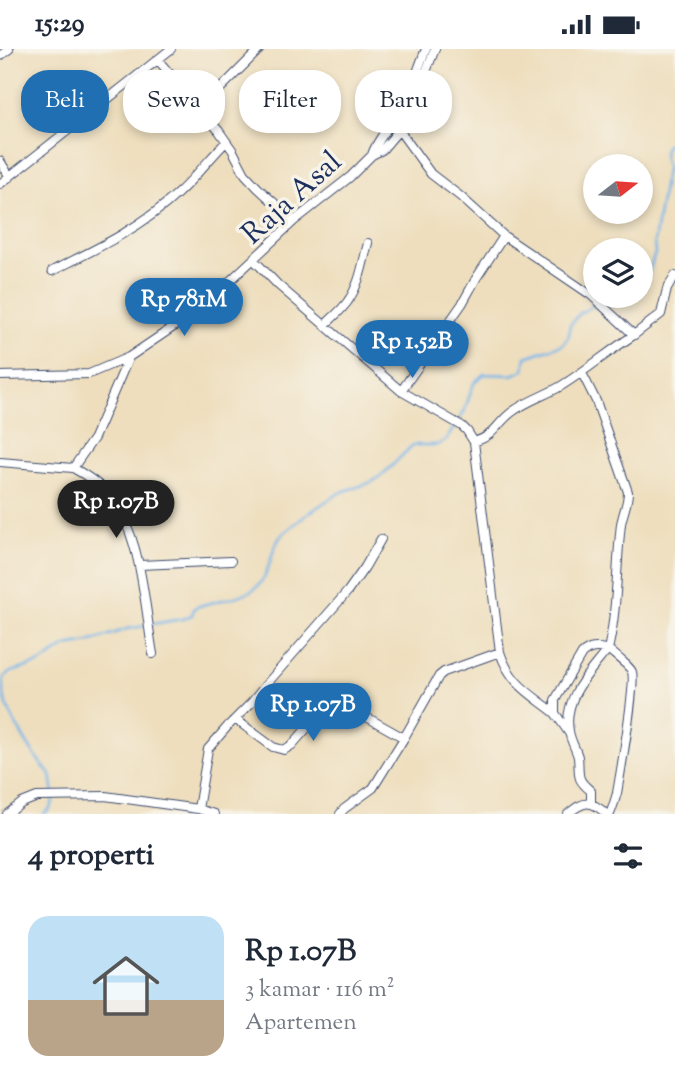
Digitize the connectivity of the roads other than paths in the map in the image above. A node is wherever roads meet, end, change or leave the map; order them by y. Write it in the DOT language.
graph roads {
  1 [pos="9,49"];
  2 [pos="171,49"];
  3 [pos="260,49"];
  4 [pos="426,49"];
  5 [pos="435,49"];
  6 [pos="0,56"];
  7 [pos="158,60"];
  8 [pos="167,70"];
  9 [pos="427,70"];
  10 [pos="225,84"];
  11 [pos="219,133"];
  12 [pos="396,133"];
  13 [pos="401,133"];
  14 [pos="226,142"];
  15 [pos="372,155"];
  16 [pos="0,162"];
  17 [pos="10,177"];
  18 [pos="0,184"];
  19 [pos="294,221"];
  20 [pos="505,236"];
  21 [pos="368,243"];
  22 [pos="254,260"];
  23 [pos="52,271"];
  24 [pos="675,276"];
  25 [pos="325,325"];
  26 [pos="634,335"];
  27 [pos="129,357"];
  28 [pos="582,373"];
  29 [pos="0,376"];
  30 [pos="401,391"];
  31 [pos="474,442"];
  32 [pos="0,463"];
  33 [pos="73,468"];
  34 [pos="381,540"];
  35 [pos="231,561"];
  36 [pos="140,565"];
  37 [pos="608,649"];
  38 [pos="500,652"];
  39 [pos="153,654"];
  40 [pos="555,713"];
  41 [pos="235,719"];
  42 [pos="569,733"];
  43 [pos="404,738"];
  44 [pos="591,804"];
  45 [pos="198,809"];
  46 [pos="7,814"];
  47 [pos="214,814"];
  48 [pos="340,814"];
  49 [pos="568,814"];
  50 [pos="608,814"];
  1 -- 6 [label="street"];
  2 -- 7 [label="street"];
  3 -- 10 [label="street"];
  4 -- 15 [label="street, Raja Asal"];
  5 -- 9 [label="street, Raja Asal"];
  7 -- 8 [label="street"];
  7 -- 17 [label="street"];
  11 -- 14 [label="street"];
  12 -- 15 [label="street, Raja Asal"];
  13 -- 20 [label="street"];
  14 -- 19 [label="street"];
  14 -- 23 [label="street"];
  15 -- 19 [label="street, Raja Asal"];
  16 -- 17 [label="street"];
  17 -- 18 [label="street"];
  19 -- 22 [label="street, Raja Asal"];
  20 -- 26 [label="street"];
  20 -- 30 [label="street"];
  21 -- 25 [label="street"];
  22 -- 25 [label="street"];
  22 -- 27 [label="street, Raja Asal"];
  24 -- 26 [label="street"];
  25 -- 30 [label="street"];
  26 -- 28 [label="street"];
  27 -- 29 [label="street, Raja Asal"];
  27 -- 33 [label="street"];
  28 -- 31 [label="street"];
  28 -- 37 [label="street"];
  30 -- 31 [label="street"];
  31 -- 38 [label="street"];
  32 -- 33 [label="street"];
  33 -- 36 [label="street"];
  34 -- 41 [label="street"];
  35 -- 36 [label="street"];
  36 -- 39 [label="street"];
  37 -- 40 [label="street"];
  37 -- 42 [label="street"];
  37 -- 50 [label="street"];
  38 -- 40 [label="street"];
  38 -- 43 [label="street"];
  40 -- 42 [label="street"];
  41 -- 43 [label="street"];
  41 -- 45 [label="street"];
  42 -- 44 [label="street"];
  43 -- 48 [label="street"];
  44 -- 49 [label="street"];
  44 -- 50 [label="street"];
  45 -- 46 [label="street"];
  45 -- 47 [label="street"];
}
